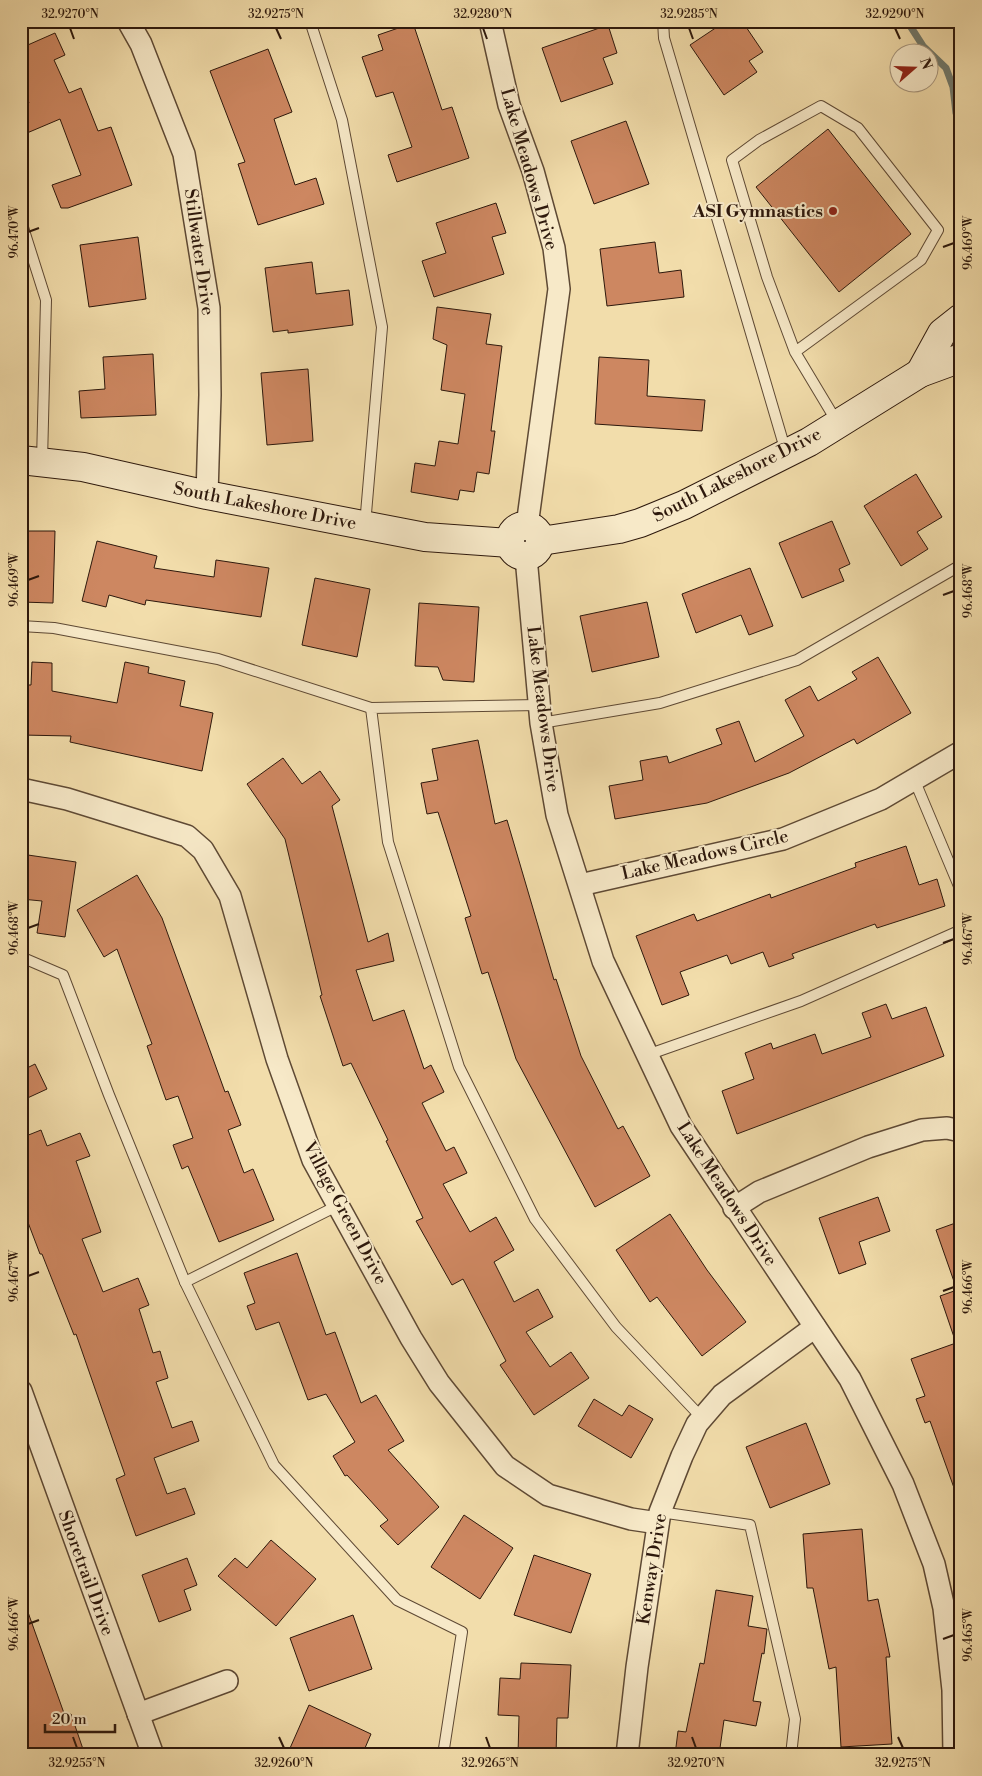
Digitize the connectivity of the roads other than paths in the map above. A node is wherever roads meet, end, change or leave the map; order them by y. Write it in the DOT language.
graph roads {
  1 [pos="128,21"];
  2 [pos="310,21"];
  3 [pos="490,21"];
  4 [pos="663,21"];
  5 [pos="21,221"];
  6 [pos="961,318"];
  7 [pos="795,352"];
  8 [pos="961,358"];
  9 [pos="920,373"];
  10 [pos="838,424"];
  11 [pos="786,453"];
  12 [pos="31,461"];
  13 [pos="207,495"];
  14 [pos="364,526"];
  15 [pos="526,541"];
  16 [pos="961,565"];
  17 [pos="21,626"];
  18 [pos="371,708"];
  19 [pos="540,714"];
  20 [pos="961,752"];
  21 [pos="914,780"];
  22 [pos="21,789"];
  23 [pos="580,884"];
  24 [pos="961,891"];
  25 [pos="961,930"];
  26 [pos="21,957"];
  27 [pos="647,1055"];
  28 [pos="961,1131"];
  29 [pos="339,1205"];
  30 [pos="734,1208"];
  31 [pos="185,1282"];
  32 [pos="815,1327"];
  33 [pos="22,1398"];
  34 [pos="702,1418"];
  35 [pos="659,1518"];
  36 [pos="227,1681"];
  37 [pos="138,1714"];
  38 [pos="153,1755"];
  39 [pos="442,1755"];
  40 [pos="627,1755"];
  41 [pos="791,1755"];
  42 [pos="954,1755"];
  1 -- 13 [label="street, Stillwater Drive"];
  2 -- 14 [label="lane"];
  3 -- 15 [label="street, Lake Meadows Drive"];
  4 -- 11 [label="lane"];
  5 -- 12 [label="lane"];
  6 -- 9 [label="street, South Lakeshore Drive"];
  7 -- 7 [label="lane"];
  7 -- 10 [label="lane"];
  8 -- 9 [label="street, South Lakeshore Drive"];
  9 -- 10 [label="street, South Lakeshore Drive"];
  10 -- 11 [label="street, South Lakeshore Drive"];
  11 -- 15 [label="street, South Lakeshore Drive"];
  12 -- 13 [label="street, South Lakeshore Drive"];
  13 -- 14 [label="street, South Lakeshore Drive"];
  14 -- 15 [label="street, South Lakeshore Drive"];
  15 -- 19 [label="street, Lake Meadows Drive"];
  16 -- 19 [label="lane"];
  17 -- 18 [label="lane"];
  18 -- 19 [label="lane"];
  18 -- 34 [label="lane"];
  19 -- 23 [label="street, Lake Meadows Drive"];
  20 -- 21 [label="street, Lake Meadows Circle"];
  21 -- 23 [label="street, Lake Meadows Circle"];
  21 -- 24 [label="lane"];
  22 -- 29 [label="street, Village Green Drive"];
  23 -- 27 [label="street, Lake Meadows Drive"];
  25 -- 27 [label="lane"];
  26 -- 31 [label="lane"];
  27 -- 30 [label="street, Lake Meadows Drive"];
  28 -- 30 [label="street"];
  29 -- 31 [label="lane"];
  29 -- 35 [label="street, Village Green Drive"];
  30 -- 32 [label="street, Lake Meadows Drive"];
  31 -- 39 [label="lane"];
  32 -- 34 [label="street, Kenway Drive"];
  32 -- 42 [label="street, Lake Meadows Drive"];
  33 -- 37 [label="street, Shoretrail Drive"];
  34 -- 35 [label="street, Kenway Drive"];
  35 -- 40 [label="street, Kenway Drive"];
  35 -- 41 [label="lane"];
  36 -- 37 [label="street"];
  37 -- 38 [label="street, Shoretrail Drive"];
}
